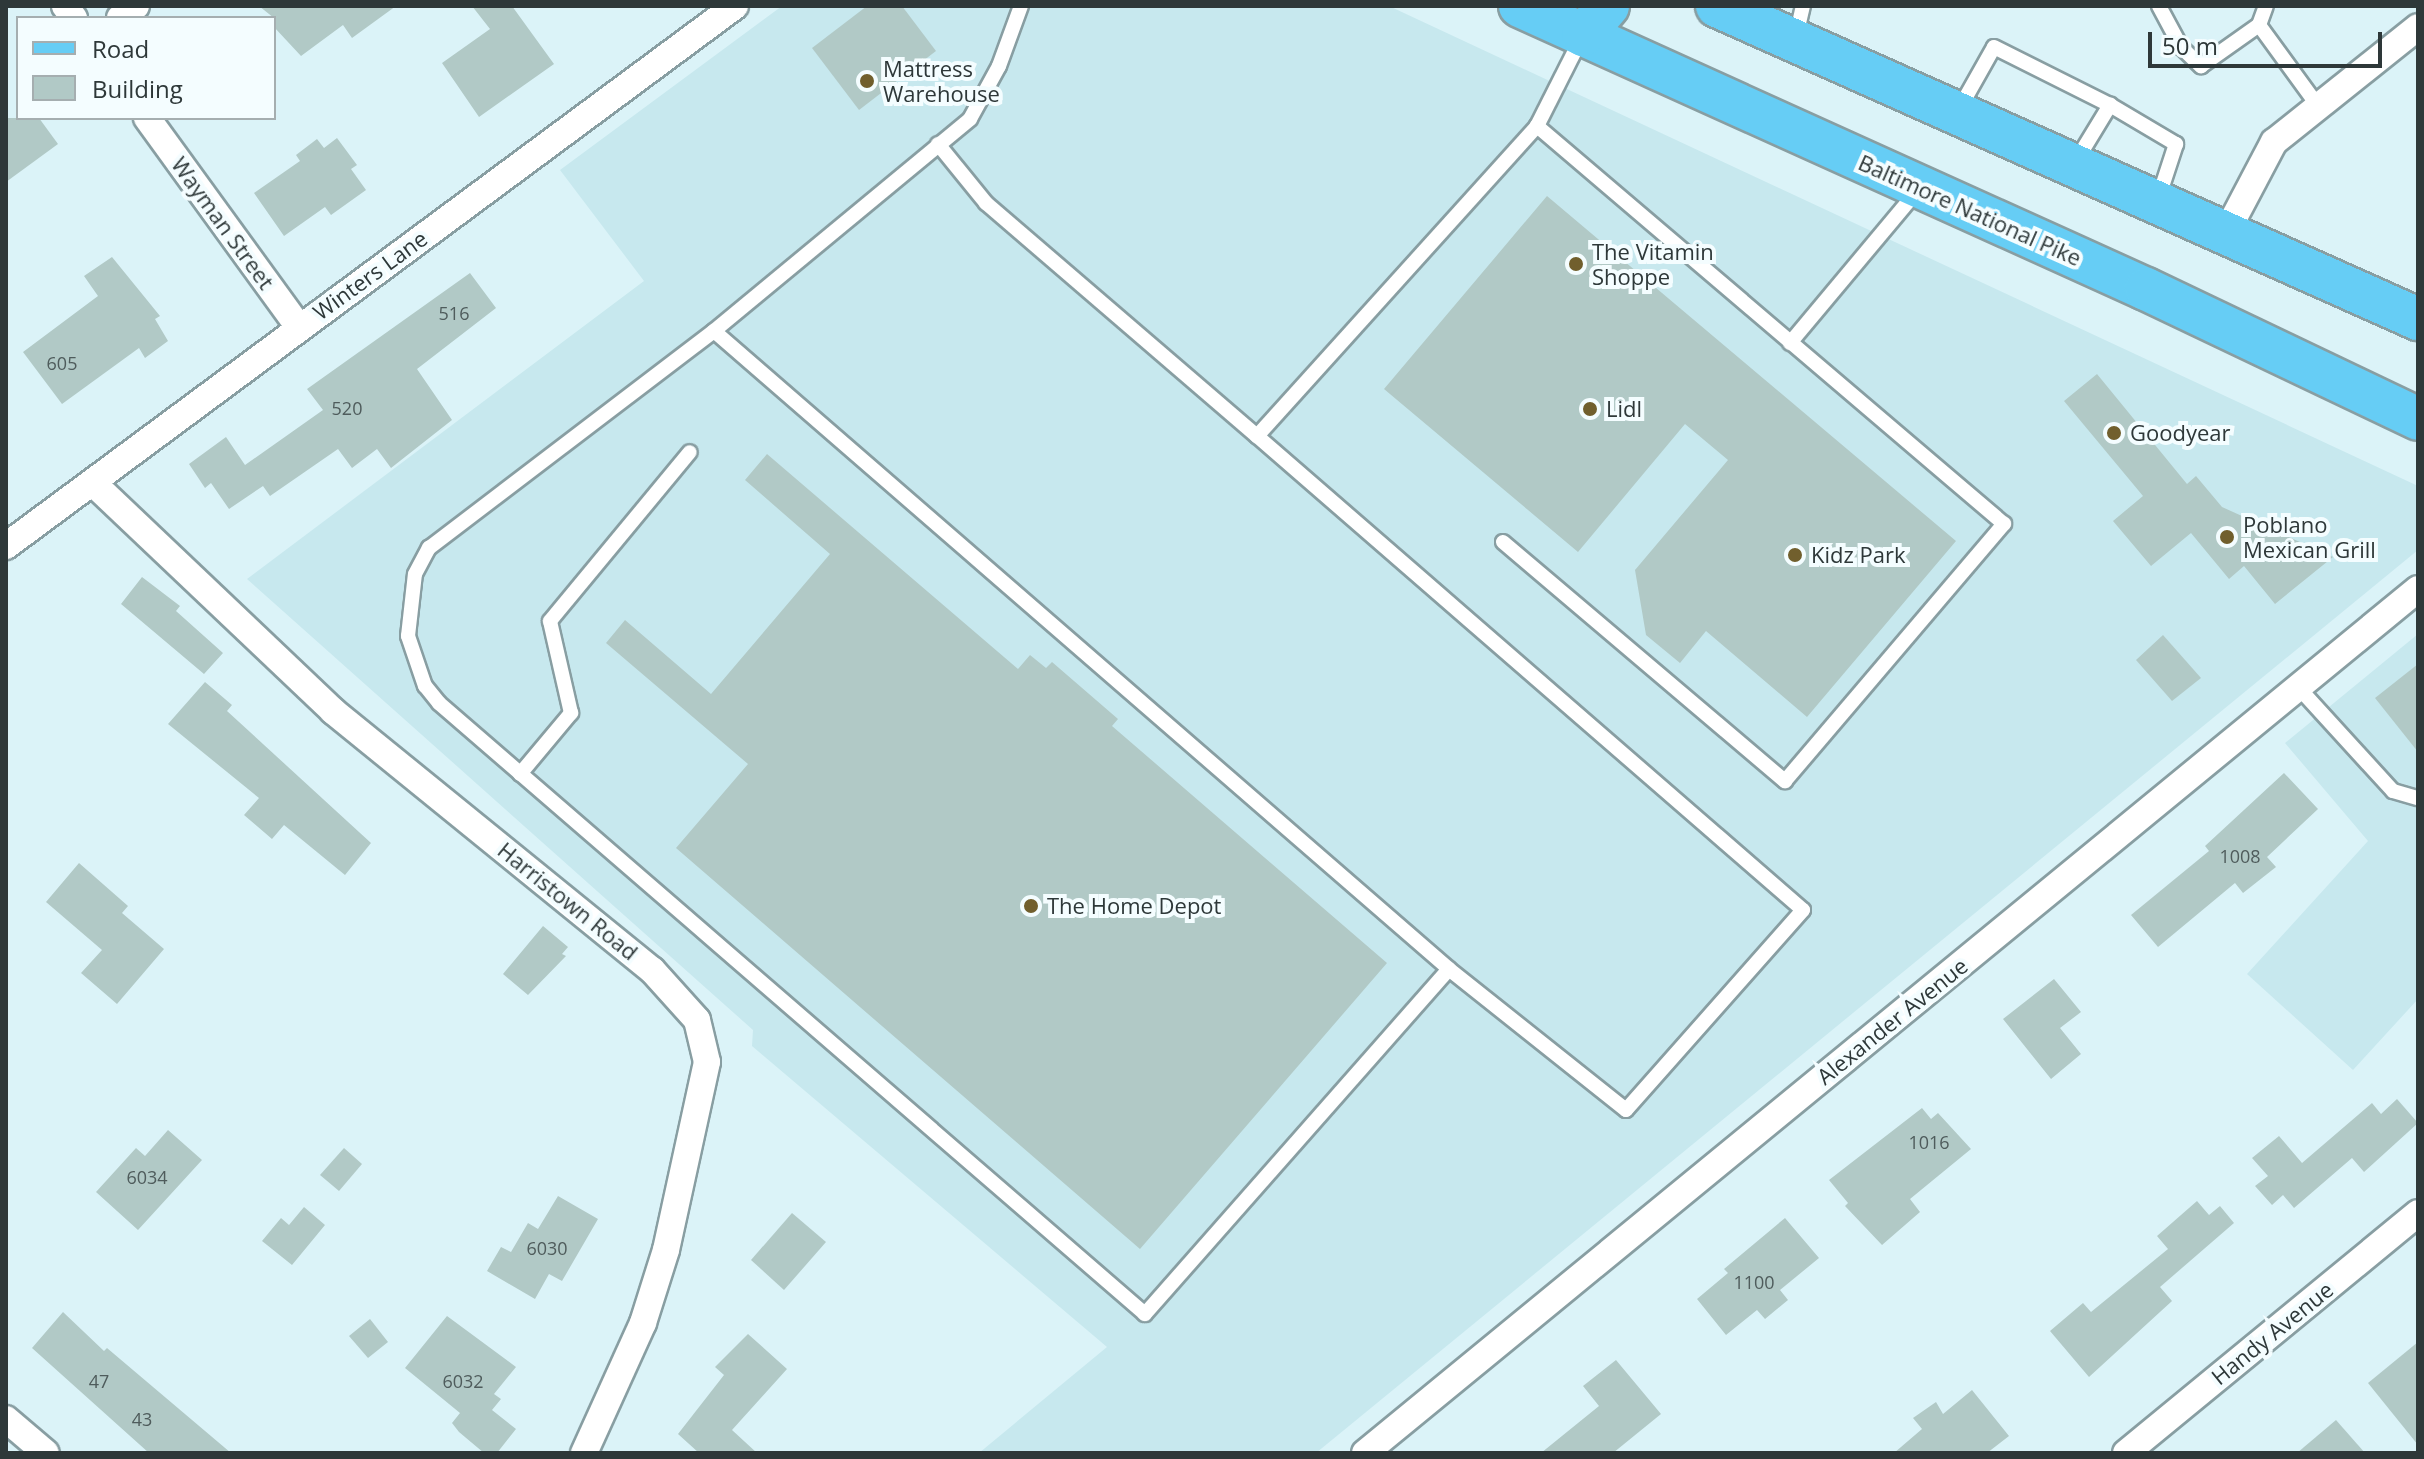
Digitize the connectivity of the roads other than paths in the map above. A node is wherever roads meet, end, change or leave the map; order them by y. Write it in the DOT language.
graph roads {
  1 [pos="735,6"];
  2 [pos="1021,6"];
  3 [pos="1520,6"];
  4 [pos="1717,6"];
  5 [pos="2159,6"];
  6 [pos="2266,6"];
  7 [pos="1595,20"];
  8 [pos="1799,23"];
  9 [pos="2259,25"];
  10 [pos="2418,27"];
  11 [pos="2110,105"];
  12 [pos="2318,106"];
  13 [pos="1958,111"];
  14 [pos="148,120"];
  15 [pos="1537,126"];
  16 [pos="938,144"];
  17 [pos="2075,163"];
  18 [pos="1920,187"];
  19 [pos="2158,200"];
  20 [pos="2227,231"];
  21 [pos="2418,319"];
  22 [pos="299,327"];
  23 [pos="714,331"];
  24 [pos="1790,343"];
  25 [pos="2418,419"];
  26 [pos="1257,436"];
  27 [pos="690,452"];
  28 [pos="94,484"];
  29 [pos="1503,542"];
  30 [pos="6,546"];
  31 [pos="2418,589"];
  32 [pos="2298,687"];
  33 [pos="520,774"];
  34 [pos="2418,798"];
  35 [pos="1449,969"];
  36 [pos="2418,1213"];
  37 [pos="6,1419"];
  38 [pos="46,1453"];
  39 [pos="584,1453"];
  40 [pos="1365,1453"];
  41 [pos="2126,1453"];
  1 -- 22 [label="street, Winters Lane"];
  2 -- 16 [label="lane"];
  3 -- 7 [label="main road, Baltimore National Pike"];
  4 -- 8 [label="main road"];
  5 -- 9 [label="lane"];
  6 -- 9 [label="lane"];
  7 -- 15 [label="lane"];
  7 -- 18 [label="main road, Baltimore National Pike"];
  8 -- 13 [label="main road"];
  9 -- 12 [label="lane"];
  10 -- 12 [label="street"];
  11 -- 13 [label="lane"];
  11 -- 17 [label="lane"];
  11 -- 19 [label="lane"];
  12 -- 20 [label="street"];
  13 -- 17 [label="main road"];
  14 -- 22 [label="street, Wayman Street"];
  15 -- 24 [label="lane"];
  15 -- 26 [label="lane"];
  16 -- 23 [label="lane"];
  16 -- 26 [label="lane"];
  17 -- 19 [label="main road"];
  18 -- 24 [label="lane"];
  18 -- 25 [label="main road, Baltimore National Pike"];
  19 -- 20 [label="main road"];
  20 -- 21 [label="main road"];
  22 -- 28 [label="street, Winters Lane"];
  23 -- 33 [label="lane"];
  23 -- 35 [label="lane"];
  24 -- 29 [label="lane"];
  26 -- 35 [label="lane"];
  27 -- 33 [label="lane"];
  28 -- 30 [label="street, Winters Lane"];
  28 -- 39 [label="street, Harristown Road"];
  31 -- 32 [label="street, Alexander Avenue"];
  32 -- 34 [label="lane"];
  32 -- 40 [label="street, Alexander Avenue"];
  33 -- 35 [label="lane"];
  36 -- 41 [label="street, Handy Avenue"];
  37 -- 38 [label="street"];
}
